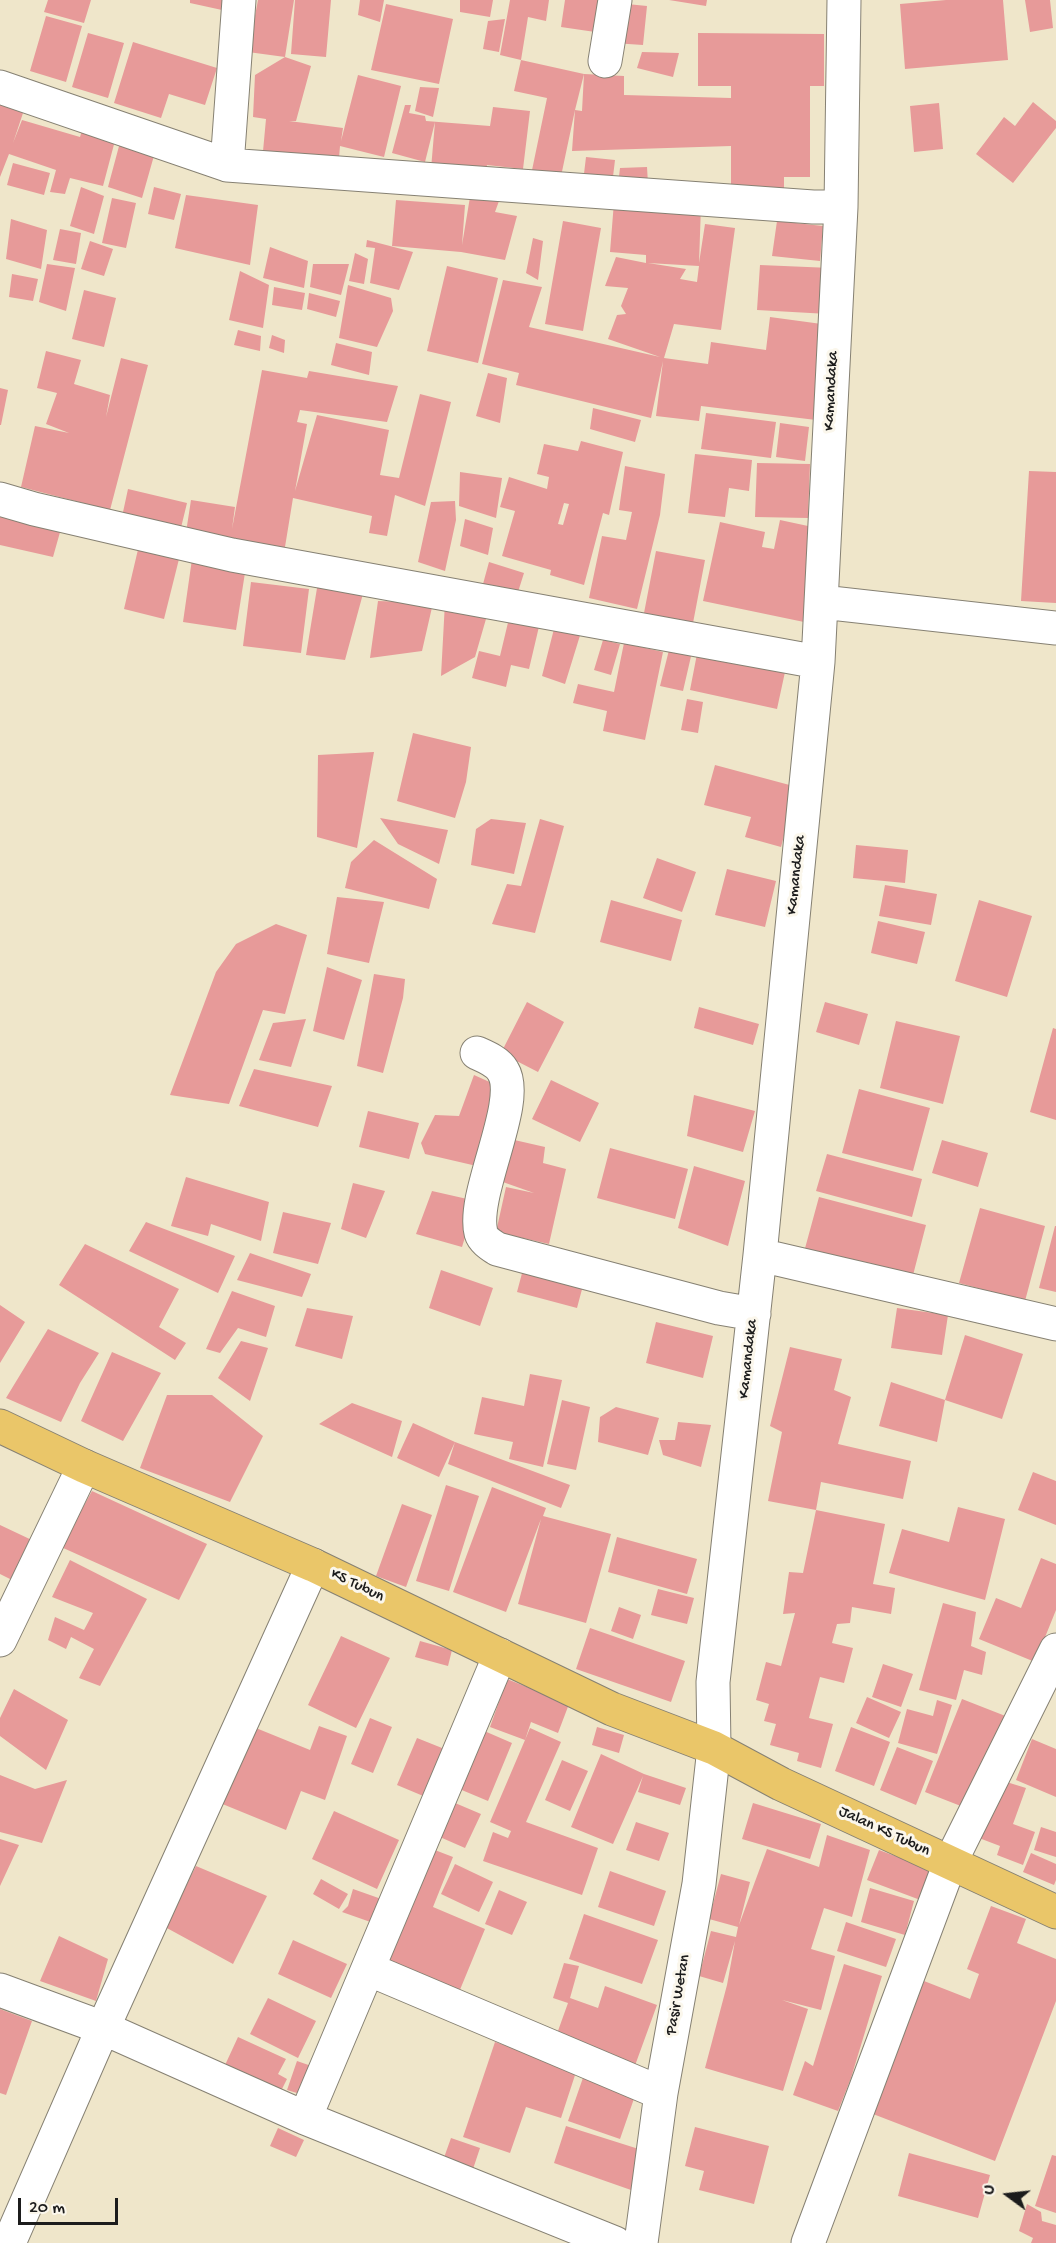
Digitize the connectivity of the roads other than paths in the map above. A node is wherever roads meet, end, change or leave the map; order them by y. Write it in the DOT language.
graph roads {
  1 [pos="239,0"];
  2 [pos="615,0"];
  3 [pos="844,0"];
  4 [pos="605,61"];
  5 [pos="0,87"];
  6 [pos="227,165"];
  7 [pos="841,207"];
  8 [pos="0,499"];
  9 [pos="822,602"];
  10 [pos="1056,628"];
  11 [pos="818,662"];
  12 [pos="477,1053"];
  13 [pos="760,1255"];
  14 [pos="754,1314"];
  15 [pos="1056,1324"];
  16 [pos="0,1426"];
  17 [pos="84,1466"];
  18 [pos="313,1565"];
  19 [pos="0,1640"];
  20 [pos="1056,1650"];
  21 [pos="500,1655"];
  22 [pos="714,1748"];
  23 [pos="950,1863"];
  24 [pos="1056,1912"];
  25 [pos="368,1969"];
  26 [pos="0,1990"];
  27 [pos="103,2028"];
  28 [pos="661,2093"];
  29 [pos="305,2118"];
  30 [pos="9,2243"];
  31 [pos="615,2243"];
  32 [pos="641,2243"];
  33 [pos="808,2243"];
  1 -- 6 [label="street"];
  2 -- 4 [label="street"];
  3 -- 7 [label="street, Kamandaka"];
  5 -- 6 [label="street"];
  6 -- 7 [label="street"];
  7 -- 9 [label="street, Kamandaka"];
  8 -- 11 [label="street"];
  9 -- 10 [label="street"];
  9 -- 11 [label="street, Kamandaka"];
  11 -- 13 [label="street, Kamandaka"];
  12 -- 14 [label="street"];
  13 -- 14 [label="street, Kamandaka"];
  13 -- 15 [label="street"];
  14 -- 22 [label="street, Kamandaka"];
  16 -- 17 [label="main road, KS Tubun"];
  17 -- 18 [label="main road, KS Tubun"];
  17 -- 19 [label="street"];
  18 -- 21 [label="main road, KS Tubun"];
  18 -- 27 [label="street"];
  20 -- 23 [label="street"];
  21 -- 22 [label="main road, KS Tubun"];
  21 -- 25 [label="street"];
  22 -- 23 [label="main road, Jalan KS Tubun"];
  22 -- 28 [label="street, Pasir Wetan"];
  23 -- 24 [label="main road, Jalan KS Tubun"];
  23 -- 33 [label="street"];
  25 -- 28 [label="street"];
  25 -- 29 [label="street"];
  26 -- 27 [label="street"];
  27 -- 29 [label="street"];
  27 -- 30 [label="street"];
  28 -- 32 [label="street, Pasir Wetan"];
  29 -- 31 [label="street"];
}
